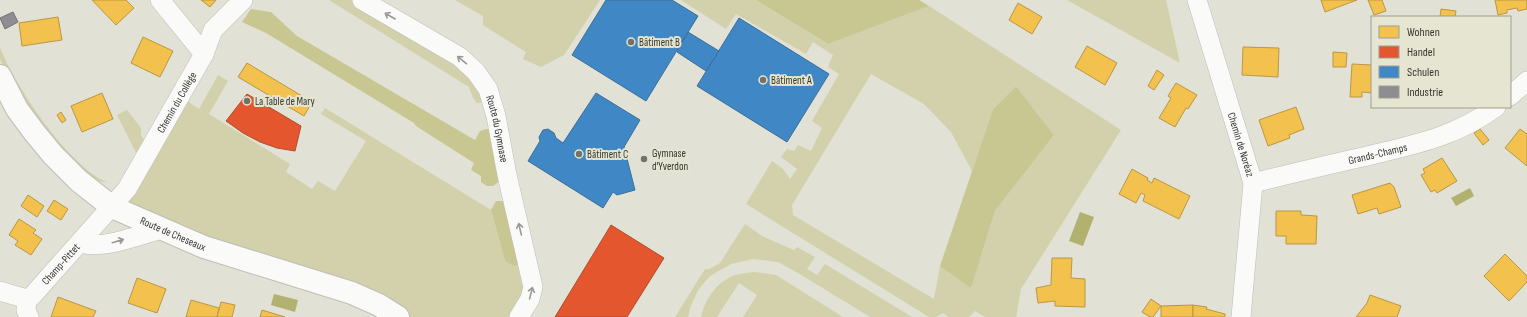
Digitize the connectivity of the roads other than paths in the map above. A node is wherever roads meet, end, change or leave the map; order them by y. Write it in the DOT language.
graph roads {
  1 [pos="160,0"];
  2 [pos="243,0"];
  3 [pos="362,0"];
  4 [pos="1196,0"];
  5 [pos="204,54"];
  6 [pos="0,76"];
  7 [pos="1495,108"];
  8 [pos="1253,183"];
  9 [pos="112,207"];
  10 [pos="162,229"];
  11 [pos="80,243"];
  12 [pos="0,291"];
  13 [pos="28,308"];
  14 [pos="398,317"];
  15 [pos="519,317"];
  16 [pos="1241,317"];
  1 -- 5 [label="street"];
  2 -- 5 [label="street, Chemin du Collège"];
  15 -- 3 [label="street, Route du Gymnase, one-way"];
  4 -- 8 [label="street, Chemin de Noréaz"];
  5 -- 9 [label="street, Chemin du Collège"];
  6 -- 9 [label="street, Route de Cheseaux"];
  7 -- 8 [label="street, Grands-Champs"];
  8 -- 16 [label="street, Chemin de Noréaz"];
  9 -- 10 [label="street, Route de Cheseaux"];
  9 -- 11 [label="street, Champ-Pittet"];
  11 -- 10 [label="street, one-way"];
  10 -- 14 [label="street, Route de Cheseaux"];
  11 -- 13 [label="street, Champ-Pittet"];
  12 -- 13 [label="street, Champ-Pittet"];
}
